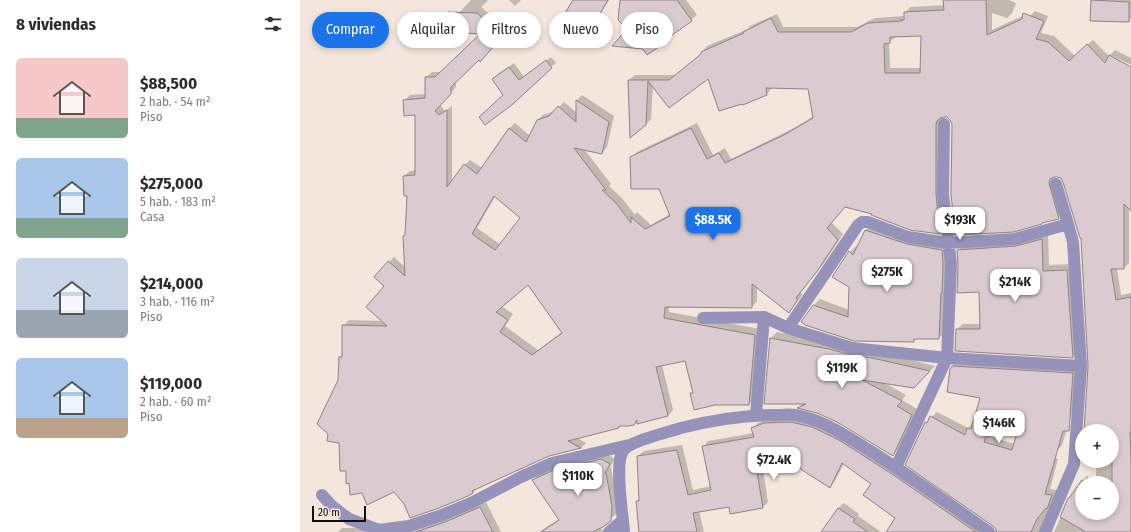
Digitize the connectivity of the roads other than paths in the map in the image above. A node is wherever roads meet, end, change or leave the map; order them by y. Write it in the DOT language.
graph roads {
  1 [pos="944,124"];
  2 [pos="1056,184"];
  3 [pos="1068,224"];
  4 [pos="948,243"];
  5 [pos="764,317"];
  6 [pos="703,318"];
  7 [pos="788,328"];
  8 [pos="947,358"];
  9 [pos="1081,366"];
  10 [pos="756,415"];
  11 [pos="634,443"];
  12 [pos="896,467"];
  13 [pos="322,495"];
  14 [pos="623,520"];
  15 [pos="609,532"];
  16 [pos="624,532"];
  17 [pos="989,532"];
  18 [pos="1045,532"];
  1 -- 4 [label="street"];
  2 -- 3 [label="street"];
  3 -- 4 [label="street"];
  3 -- 9 [label="street"];
  4 -- 7 [label="street"];
  4 -- 8 [label="street"];
  5 -- 6 [label="street"];
  5 -- 7 [label="street"];
  5 -- 10 [label="street"];
  7 -- 8 [label="street"];
  8 -- 9 [label="street"];
  8 -- 12 [label="street"];
  9 -- 18 [label="street"];
  10 -- 11 [label="street"];
  10 -- 12 [label="street"];
  11 -- 13 [label="street"];
  11 -- 14 [label="street"];
  12 -- 17 [label="street"];
  14 -- 15 [label="street"];
  14 -- 16 [label="street"];
}
